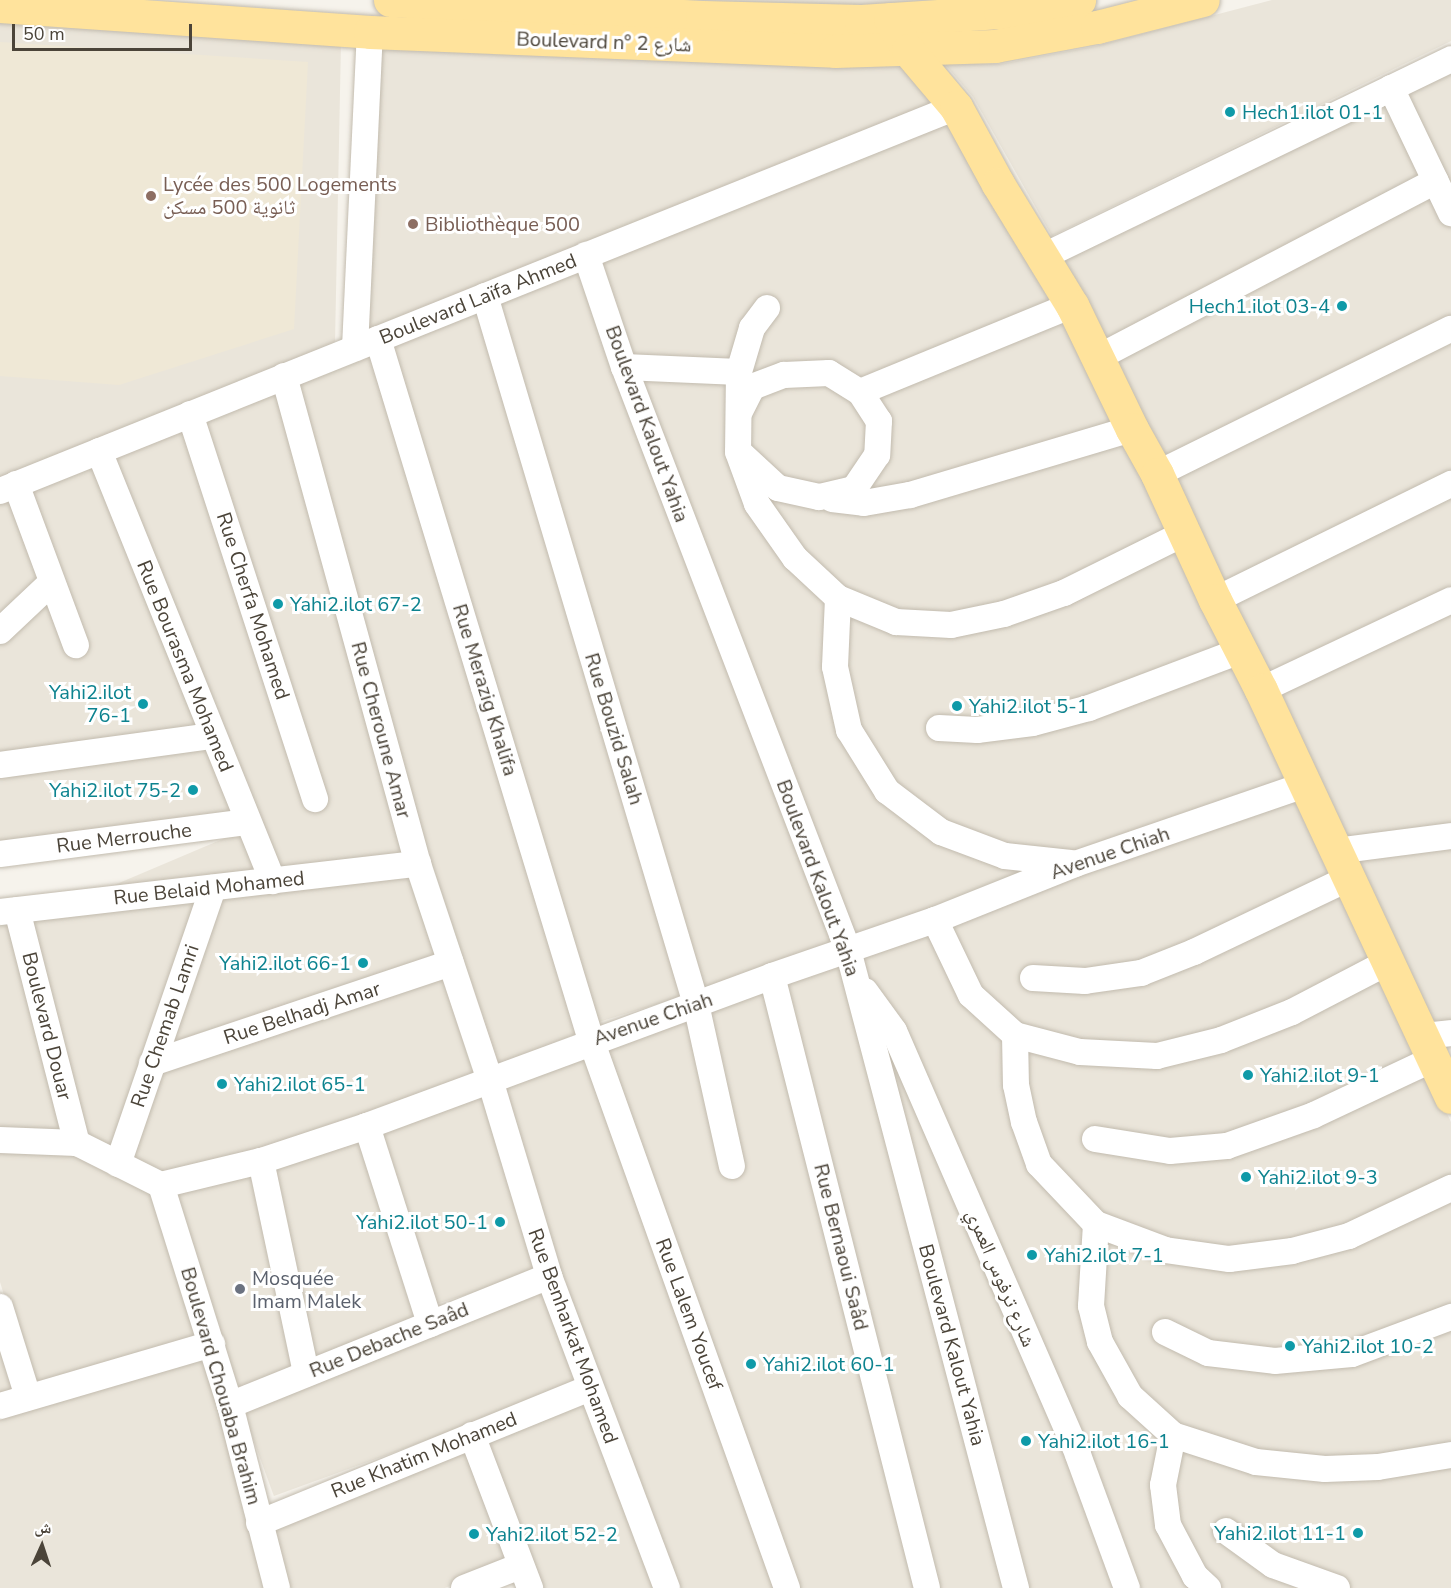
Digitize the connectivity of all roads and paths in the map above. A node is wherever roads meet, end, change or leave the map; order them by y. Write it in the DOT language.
graph roads {
  1 [pos="390,0"];
  2 [pos="1079,0"];
  3 [pos="1203,0"];
  4 [pos="41,4"];
  5 [pos="526,4"];
  6 [pos="0,6"];
  7 [pos="890,19"];
  8 [pos="370,32"];
  9 [pos="908,50"];
  10 [pos="1451,59"];
  11 [pos="1391,88"];
  12 [pos="956,106"];
  13 [pos="1435,181"];
  14 [pos="1451,213"];
  15 [pos="586,255"];
  16 [pos="1042,257"];
  17 [pos="485,296"];
  18 [pos="1072,305"];
  19 [pos="767,308"];
  20 [pos="1451,329"];
  21 [pos="366,343"];
  22 [pos="1097,358"];
  23 [pos="624,367"];
  24 [pos="739,372"];
  25 [pos="284,376"];
  26 [pos="860,392"];
  27 [pos="190,414"];
  28 [pos="737,417"];
  29 [pos="1132,429"];
  30 [pos="99,451"];
  31 [pos="738,452"];
  32 [pos="1157,474"];
  33 [pos="1451,484"];
  34 [pos="8,488"];
  35 [pos="819,497"];
  36 [pos="1183,534"];
  37 [pos="52,582"];
  38 [pos="838,598"];
  39 [pos="1215,600"];
  40 [pos="1451,600"];
  41 [pos="0,631"];
  42 [pos="76,645"];
  43 [pos="1240,651"];
  44 [pos="1261,690"];
  45 [pos="939,728"];
  46 [pos="212,735"];
  47 [pos="0,765"];
  48 [pos="1304,785"];
  49 [pos="315,799"];
  50 [pos="248,822"];
  51 [pos="1451,836"];
  52 [pos="0,854"];
  53 [pos="418,864"];
  54 [pos="1075,864"];
  55 [pos="1342,865"];
  56 [pos="273,881"];
  57 [pos="213,888"];
  58 [pos="9,911"];
  59 [pos="935,920"];
  60 [pos="848,950"];
  61 [pos="1388,962"];
  62 [pos="452,963"];
  63 [pos="772,976"];
  64 [pos="855,977"];
  65 [pos="1034,978"];
  66 [pos="696,1004"];
  67 [pos="1015,1035"];
  68 [pos="591,1041"];
  69 [pos="1436,1043"];
  70 [pos="152,1063"];
  71 [pos="490,1080"];
  72 [pos="1451,1097"];
  73 [pos="367,1126"];
  74 [pos="1095,1139"];
  75 [pos="0,1140"];
  76 [pos="78,1143"];
  77 [pos="261,1161"];
  78 [pos="118,1164"];
  79 [pos="732,1166"];
  80 [pos="161,1185"];
  81 [pos="1451,1188"];
  82 [pos="1096,1224"];
  83 [pos="549,1276"];
  84 [pos="0,1306"];
  85 [pos="1451,1317"];
  86 [pos="430,1324"];
  87 [pos="1165,1332"];
  88 [pos="212,1344"];
  89 [pos="306,1373"];
  90 [pos="589,1388"];
  91 [pos="28,1397"];
  92 [pos="230,1405"];
  93 [pos="0,1406"];
  94 [pos="472,1435"];
  95 [pos="1173,1435"];
  96 [pos="1451,1455"];
  97 [pos="259,1523"];
  98 [pos="1226,1531"];
  99 [pos="525,1577"];
  100 [pos="277,1588"];
  101 [pos="464,1588"];
  102 [pos="667,1588"];
  103 [pos="787,1588"];
  104 [pos="927,1588"];
  105 [pos="1016,1588"];
  106 [pos="1127,1588"];
  107 [pos="1208,1588"];
  108 [pos="1336,1588"];
  1 -- 5 [label="main road, Boulevard n° شارع 2"];
  2 -- 7 [label="main road, Boulevard n° شارع 2"];
  3 -- 9 [label="main road, Boulevard n° شارع 2"];
  4 -- 6 [label="main road, Boulevard n° شارع 2"];
  4 -- 8 [label="main road, Boulevard n° شارع 2"];
  5 -- 7 [label="main road, Boulevard n° شارع 2"];
  7 -- 9 [label="main road"];
  8 -- 9 [label="main road, Boulevard n° شارع 2"];
  8 -- 21 [label="street, Rue Merazig Khalifa"];
  9 -- 12 [label="main road"];
  10 -- 11 [label="street"];
  11 -- 13 [label="street"];
  11 -- 16 [label="street"];
  12 -- 15 [label="street, Boulevard Laïfa Ahmed"];
  12 -- 16 [label="main road"];
  13 -- 14 [label="street"];
  13 -- 22 [label="street"];
  15 -- 17 [label="street, Boulevard Laïfa Ahmed"];
  15 -- 23 [label="street, Boulevard Kalout Yahia"];
  16 -- 18 [label="main road"];
  17 -- 21 [label="street, Boulevard Laïfa Ahmed"];
  17 -- 66 [label="street, Rue Bouzid Salah"];
  18 -- 22 [label="main road"];
  18 -- 26 [label="street"];
  19 -- 24 [label="street"];
  20 -- 32 [label="street"];
  21 -- 25 [label="street, Boulevard Laïfa Ahmed"];
  21 -- 68 [label="street, Rue Merazig Khalifa"];
  22 -- 29 [label="main road"];
  23 -- 24 [label="street"];
  23 -- 60 [label="street, Boulevard Kalout Yahia"];
  24 -- 28 [label="street"];
  25 -- 27 [label="street, Boulevard Laïfa Ahmed"];
  25 -- 53 [label="street, Rue Cheroune Amar"];
  26 -- 28 [label="street"];
  26 -- 35 [label="street"];
  27 -- 30 [label="street, Boulevard Laïfa Ahmed"];
  27 -- 49 [label="street, Rue Cherfa Mohamed"];
  28 -- 31 [label="street"];
  29 -- 32 [label="main road"];
  29 -- 35 [label="street"];
  30 -- 34 [label="street, Boulevard Laïfa Ahmed"];
  30 -- 46 [label="street, Rue Bourasma Mohamed"];
  31 -- 35 [label="street"];
  31 -- 38 [label="street"];
  32 -- 36 [label="main road"];
  33 -- 39 [label="street"];
  34 -- 37 [label="street"];
  36 -- 38 [label="street"];
  36 -- 39 [label="main road"];
  37 -- 41 [label="street"];
  37 -- 42 [label="street"];
  38 -- 54 [label="street"];
  39 -- 43 [label="main road"];
  40 -- 44 [label="street"];
  43 -- 44 [label="main road"];
  43 -- 45 [label="street"];
  44 -- 48 [label="main road"];
  46 -- 47 [label="street"];
  46 -- 50 [label="street, Rue Bourasma Mohamed"];
  48 -- 54 [label="street, Avenue Chiah"];
  48 -- 55 [label="main road"];
  50 -- 52 [label="street, Rue Merrouche"];
  50 -- 56 [label="street, Rue Bourasma Mohamed"];
  51 -- 55 [label="street"];
  53 -- 56 [label="street, Rue Belaid Mohamed"];
  53 -- 62 [label="street, Rue Cheroune Amar"];
  54 -- 59 [label="street, Avenue Chiah"];
  55 -- 61 [label="main road"];
  55 -- 65 [label="street"];
  56 -- 57 [label="street, Rue Belaid Mohamed"];
  57 -- 58 [label="street, Rue Belaid Mohamed"];
  57 -- 70 [label="street, Rue Chemab Lamri"];
  58 -- 76 [label="street, Boulevard Douar"];
  59 -- 60 [label="street, Avenue Chiah"];
  59 -- 67 [label="street"];
  60 -- 63 [label="street, Avenue Chiah"];
  60 -- 64 [label="street, Boulevard Kalout Yahia"];
  61 -- 67 [label="street"];
  61 -- 69 [label="main road"];
  62 -- 70 [label="street, Rue Belhadj Amar"];
  62 -- 71 [label="street, Rue Cheroune Amar"];
  63 -- 66 [label="street, Avenue Chiah"];
  63 -- 104 [label="street, Rue Bernaoui Saâd"];
  64 -- 105 [label="street, Boulevard Kalout Yahia"];
  64 -- 106 [label="street, شارع ترفوس العمري"];
  66 -- 68 [label="street, Avenue Chiah"];
  66 -- 79 [label="street, Rue Bouzid Salah"];
  67 -- 82 [label="street"];
  68 -- 71 [label="street, Avenue Chiah"];
  68 -- 103 [label="street, Rue Lalem Youcef"];
  69 -- 72 [label="main road"];
  69 -- 74 [label="street"];
  70 -- 78 [label="street, Rue Chemab Lamri"];
  71 -- 73 [label="street, Avenue Chiah"];
  71 -- 83 [label="street, Rue Benharkat Mohamed"];
  73 -- 77 [label="street, Avenue Chiah"];
  73 -- 86 [label="street"];
  75 -- 76 [label="street"];
  76 -- 78 [label="street"];
  77 -- 80 [label="street, Avenue Chiah"];
  77 -- 89 [label="street"];
  78 -- 80 [label="street"];
  80 -- 88 [label="street, Boulevard Chouaba Brahim"];
  81 -- 82 [label="street"];
  82 -- 95 [label="street"];
  83 -- 86 [label="street, Rue Debache Saâd"];
  83 -- 90 [label="street, Rue Benharkat Mohamed"];
  84 -- 91 [label="street"];
  85 -- 87 [label="street"];
  86 -- 89 [label="street, Rue Debache Saâd"];
  88 -- 91 [label="street"];
  88 -- 92 [label="street, Boulevard Chouaba Brahim"];
  89 -- 92 [label="street, Rue Debache Saâd"];
  90 -- 94 [label="street, Rue Khatim Mohamed"];
  90 -- 102 [label="street, Rue Benharkat Mohamed"];
  91 -- 93 [label="street"];
  92 -- 97 [label="street, Boulevard Chouaba Brahim"];
  94 -- 97 [label="street, Rue Khatim Mohamed"];
  94 -- 99 [label="street"];
  95 -- 96 [label="street"];
  95 -- 107 [label="street"];
  97 -- 100 [label="street, Boulevard Chouaba Brahim"];
  98 -- 108 [label="street"];
  99 -- 101 [label="street"];
}
